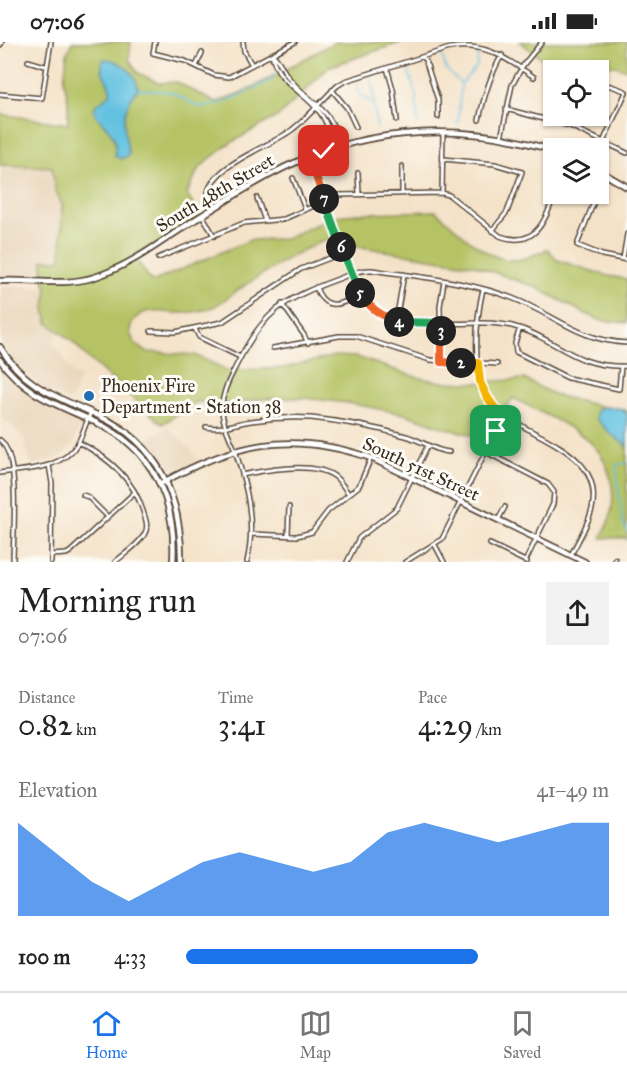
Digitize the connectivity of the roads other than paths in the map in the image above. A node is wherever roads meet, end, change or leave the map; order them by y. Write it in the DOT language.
graph roads {
  1 [pos="51,42"];
  2 [pos="155,42"];
  3 [pos="243,42"];
  4 [pos="295,42"];
  5 [pos="542,42"];
  6 [pos="202,53"];
  7 [pos="272,54"];
  8 [pos="502,55"];
  9 [pos="424,56"];
  10 [pos="28,61"];
  11 [pos="252,65"];
  12 [pos="45,66"];
  13 [pos="196,66"];
  14 [pos="387,68"];
  15 [pos="521,68"];
  16 [pos="534,77"];
  17 [pos="609,86"];
  18 [pos="332,90"];
  19 [pos="627,92"];
  20 [pos="0,94"];
  21 [pos="317,106"];
  22 [pos="506,109"];
  23 [pos="438,117"];
  24 [pos="543,119"];
  25 [pos="397,120"];
  26 [pos="479,120"];
  27 [pos="568,126"];
  28 [pos="356,127"];
  29 [pos="443,132"];
  30 [pos="501,138"];
  31 [pos="597,138"];
  32 [pos="605,138"];
  33 [pos="609,144"];
  34 [pos="338,147"];
  35 [pos="543,148"];
  36 [pos="627,153"];
  37 [pos="309,157"];
  38 [pos="443,159"];
  39 [pos="402,166"];
  40 [pos="358,174"];
  41 [pos="609,176"];
  42 [pos="293,178"];
  43 [pos="627,187"];
  44 [pos="208,193"];
  45 [pos="402,193"];
  46 [pos="442,193"];
  47 [pos="359,194"];
  48 [pos="257,198"];
  49 [pos="325,200"];
  50 [pos="551,204"];
  51 [pos="593,204"];
  52 [pos="305,209"];
  53 [pos="203,216"];
  54 [pos="265,221"];
  55 [pos="492,231"];
  56 [pos="627,234"];
  57 [pos="214,236"];
  58 [pos="344,253"];
  59 [pos="158,258"];
  60 [pos="625,260"];
  61 [pos="352,274"];
  62 [pos="404,274"];
  63 [pos="0,281"];
  64 [pos="444,281"];
  65 [pos="316,287"];
  66 [pos="483,289"];
  67 [pos="351,298"];
  68 [pos="282,304"];
  69 [pos="396,321"];
  70 [pos="478,322"];
  71 [pos="441,323"];
  72 [pos="195,328"];
  73 [pos="520,328"];
  74 [pos="151,331"];
  75 [pos="308,343"];
  76 [pos="627,343"];
  77 [pos="0,347"];
  78 [pos="273,348"];
  79 [pos="240,357"];
  80 [pos="0,360"];
  81 [pos="441,362"];
  82 [pos="478,363"];
  83 [pos="497,364"];
  84 [pos="621,366"];
  85 [pos="627,366"];
  86 [pos="54,397"];
  87 [pos="51,404"];
  88 [pos="91,412"];
  89 [pos="508,418"];
  90 [pos="88,419"];
  91 [pos="206,427"];
  92 [pos="225,427"];
  93 [pos="0,440"];
  94 [pos="78,442"];
  95 [pos="428,446"];
  96 [pos="235,450"];
  97 [pos="449,452"];
  98 [pos="486,452"];
  99 [pos="371,458"];
  100 [pos="49,465"];
  101 [pos="13,471"];
  102 [pos="0,472"];
  103 [pos="242,475"];
  104 [pos="412,478"];
  105 [pos="166,480"];
  106 [pos="160,484"];
  107 [pos="135,492"];
  108 [pos="349,494"];
  109 [pos="83,495"];
  110 [pos="461,502"];
  111 [pos="289,507"];
  112 [pos="505,507"];
  113 [pos="108,517"];
  114 [pos="498,520"];
  115 [pos="251,534"];
  116 [pos="288,535"];
  117 [pos="174,539"];
  118 [pos="181,539"];
  119 [pos="536,539"];
  120 [pos="490,544"];
  121 [pos="435,545"];
  122 [pos="52,555"];
  123 [pos="571,555"];
  124 [pos="13,562"];
  125 [pos="51,562"];
  126 [pos="116,562"];
  127 [pos="173,562"];
  128 [pos="181,562"];
  129 [pos="247,562"];
  130 [pos="347,562"];
  131 [pos="405,562"];
  132 [pos="444,562"];
  133 [pos="526,562"];
  134 [pos="585,562"];
  1 -- 12 [label="street"];
  2 -- 13 [label="street"];
  3 -- 11 [label="street"];
  4 -- 7 [label="street"];
  5 -- 15 [label="street"];
  6 -- 13 [label="street"];
  7 -- 11 [label="street"];
  7 -- 21 [label="street"];
  8 -- 9 [label="street"];
  8 -- 15 [label="street"];
  8 -- 26 [label="street"];
  9 -- 14 [label="street"];
  9 -- 23 [label="street"];
  10 -- 12 [label="street"];
  11 -- 13 [label="street"];
  12 -- 20 [label="street"];
  14 -- 18 [label="street"];
  14 -- 25 [label="street"];
  15 -- 16 [label="street"];
  15 -- 22 [label="street"];
  17 -- 19 [label="street"];
  18 -- 21 [label="street"];
  18 -- 28 [label="street"];
  19 -- 32 [label="street"];
  21 -- 34 [label="street"];
  21 -- 44 [label="street"];
  22 -- 24 [label="street"];
  22 -- 30 [label="street"];
  27 -- 31 [label="street"];
  29 -- 30 [label="main road, South 48th Street"];
  29 -- 34 [label="main road, South 48th Street"];
  29 -- 38 [label="street"];
  30 -- 35 [label="main road, South 48th Street"];
  33 -- 36 [label="street"];
  34 -- 37 [label="main road, South 48th Street"];
  37 -- 49 [label="street"];
  37 -- 53 [label="main road, South 48th Street"];
  38 -- 46 [label="street"];
  38 -- 55 [label="street"];
  39 -- 45 [label="street"];
  40 -- 47 [label="street"];
  41 -- 43 [label="main road"];
  42 -- 52 [label="street"];
  45 -- 46 [label="street"];
  45 -- 47 [label="street"];
  46 -- 55 [label="street"];
  47 -- 49 [label="street"];
  48 -- 54 [label="street"];
  49 -- 52 [label="street"];
  49 -- 58 [label="street"];
  50 -- 55 [label="street"];
  51 -- 60 [label="street"];
  52 -- 54 [label="street"];
  53 -- 57 [label="street"];
  53 -- 63 [label="main road, South 48th Street"];
  54 -- 57 [label="street"];
  56 -- 60 [label="street"];
  57 -- 59 [label="street"];
  58 -- 61 [label="street"];
  58 -- 72 [label="street"];
  61 -- 62 [label="street"];
  61 -- 65 [label="street"];
  61 -- 69 [label="street"];
  62 -- 64 [label="street"];
  62 -- 69 [label="street"];
  64 -- 66 [label="street"];
  64 -- 71 [label="street"];
  65 -- 67 [label="street"];
  65 -- 68 [label="street"];
  66 -- 70 [label="street"];
  66 -- 76 [label="street"];
  68 -- 75 [label="street"];
  68 -- 79 [label="street"];
  69 -- 71 [label="street"];
  70 -- 71 [label="street"];
  70 -- 73 [label="street"];
  70 -- 82 [label="street"];
  71 -- 81 [label="street"];
  72 -- 74 [label="street"];
  72 -- 79 [label="street"];
  73 -- 84 [label="street"];
  73 -- 84 [label="street"];
  75 -- 78 [label="street"];
  75 -- 81 [label="street"];
  77 -- 86 [label="main road"];
  79 -- 92 [label="street"];
  80 -- 87 [label="main road"];
  81 -- 82 [label="street"];
  82 -- 83 [label="street"];
  82 -- 89 [label="street"];
  84 -- 85 [label="street"];
  86 -- 87 [label="main road"];
  86 -- 88 [label="main road"];
  87 -- 90 [label="main road"];
  88 -- 90 [label="street"];
  88 -- 105 [label="main road"];
  89 -- 98 [label="street"];
  89 -- 123 [label="street"];
  90 -- 94 [label="street"];
  90 -- 106 [label="main road"];
  91 -- 92 [label="street"];
  92 -- 95 [label="street"];
  92 -- 96 [label="street"];
  93 -- 101 [label="street"];
  94 -- 100 [label="street"];
  94 -- 107 [label="street"];
  95 -- 97 [label="street"];
  95 -- 104 [label="street"];
  96 -- 99 [label="main road, South 51st Street"];
  96 -- 103 [label="street"];
  96 -- 105 [label="main road, South 51st Street"];
  98 -- 110 [label="street"];
  98 -- 119 [label="street"];
  99 -- 104 [label="main road, South 51st Street"];
  99 -- 108 [label="street"];
  100 -- 101 [label="street"];
  100 -- 122 [label="street"];
  101 -- 102 [label="street"];
  101 -- 124 [label="street"];
  103 -- 108 [label="street"];
  103 -- 115 [label="street"];
  104 -- 110 [label="main road, South 51st Street"];
  104 -- 130 [label="street"];
  105 -- 106 [label="main road, South 51st Street"];
  105 -- 118 [label="main road"];
  106 -- 117 [label="main road"];
  107 -- 113 [label="street"];
  107 -- 126 [label="street"];
  108 -- 116 [label="street"];
  109 -- 113 [label="street"];
  110 -- 114 [label="main road, South 51st Street"];
  110 -- 121 [label="street"];
  111 -- 116 [label="street"];
  112 -- 114 [label="street"];
  113 -- 122 [label="street"];
  114 -- 119 [label="main road, South 51st Street"];
  115 -- 116 [label="street"];
  115 -- 129 [label="street"];
  117 -- 118 [label="main road"];
  117 -- 127 [label="main road"];
  118 -- 128 [label="main road"];
  119 -- 123 [label="main road, South 51st Street"];
  119 -- 133 [label="street"];
  120 -- 133 [label="street"];
  121 -- 131 [label="street"];
  121 -- 132 [label="street"];
  122 -- 125 [label="street"];
  123 -- 134 [label="main road, South 51st Street"];
}
